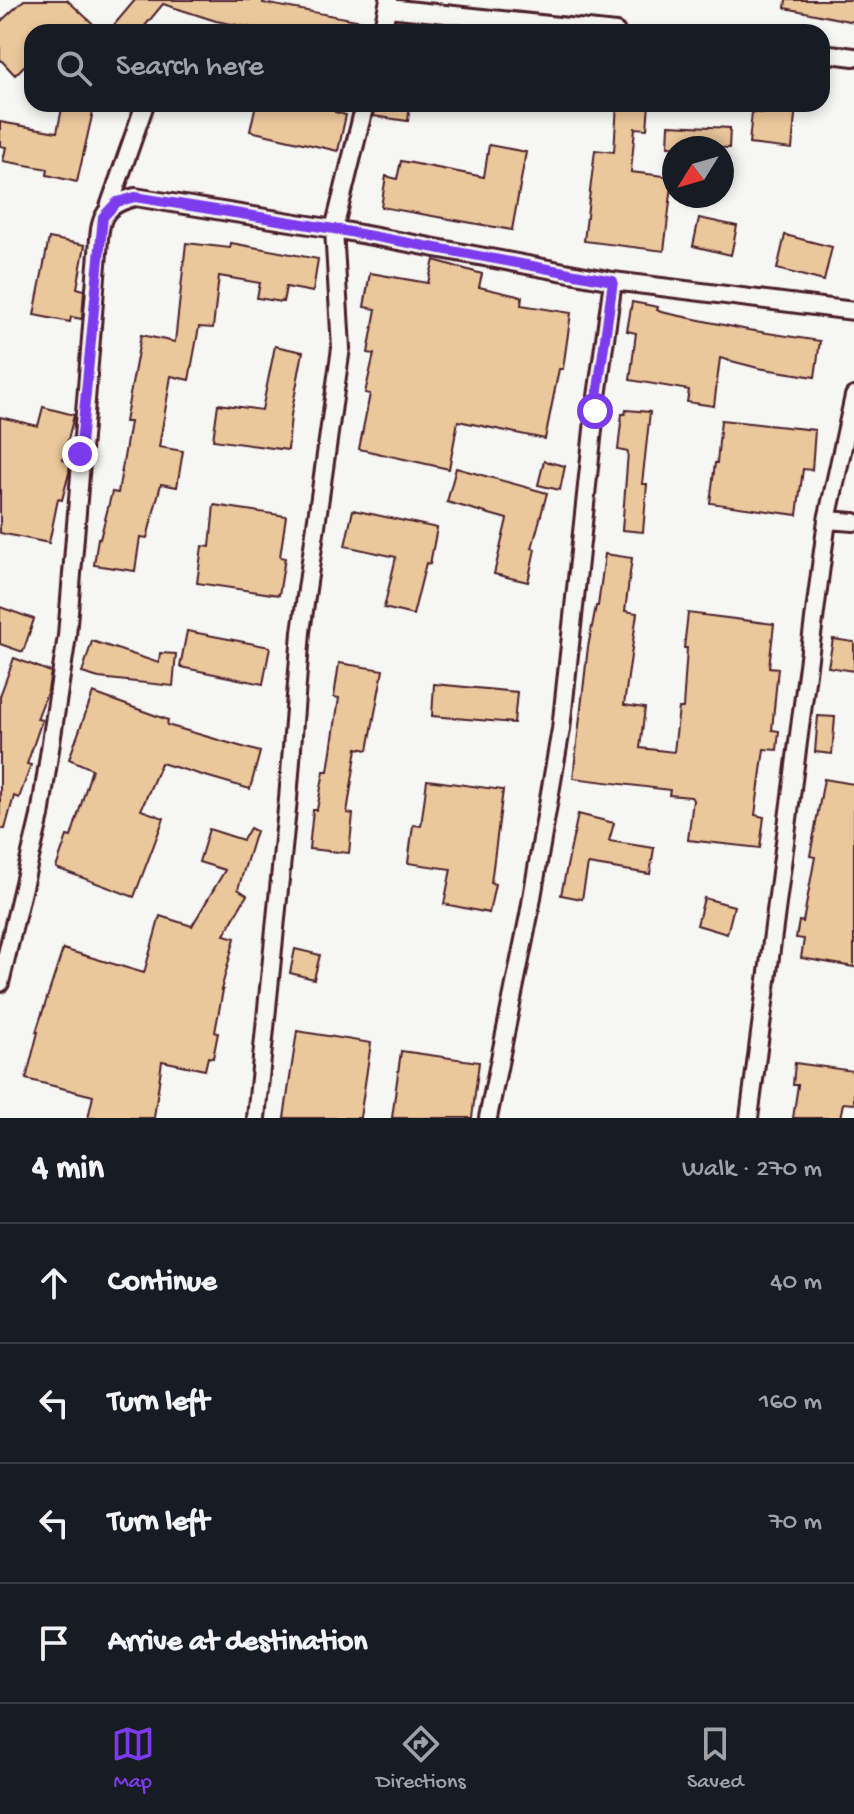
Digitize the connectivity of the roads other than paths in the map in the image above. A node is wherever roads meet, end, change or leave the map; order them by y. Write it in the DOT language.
graph roads {
  1 [pos="389,4"];
  2 [pos="384,24"];
  3 [pos="551,24"];
  4 [pos="830,54"];
  5 [pos="854,57"];
  6 [pos="142,112"];
  7 [pos="363,112"];
  8 [pos="109,207"];
  9 [pos="334,229"];
  10 [pos="613,281"];
  11 [pos="854,311"];
  12 [pos="854,396"];
  13 [pos="827,520"];
  14 [pos="854,522"];
  15 [pos="0,983"];
  16 [pos="256,1118"];
  17 [pos="488,1118"];
  18 [pos="749,1118"];
  1 -- 2 [label="street"];
  1 -- 3 [label="street"];
  4 -- 5 [label="street"];
  6 -- 8 [label="street"];
  7 -- 9 [label="street"];
  8 -- 9 [label="street"];
  8 -- 15 [label="street"];
  9 -- 10 [label="street"];
  9 -- 16 [label="street"];
  10 -- 11 [label="street"];
  10 -- 17 [label="street"];
  12 -- 13 [label="street"];
  13 -- 14 [label="street"];
  13 -- 18 [label="street"];
}
